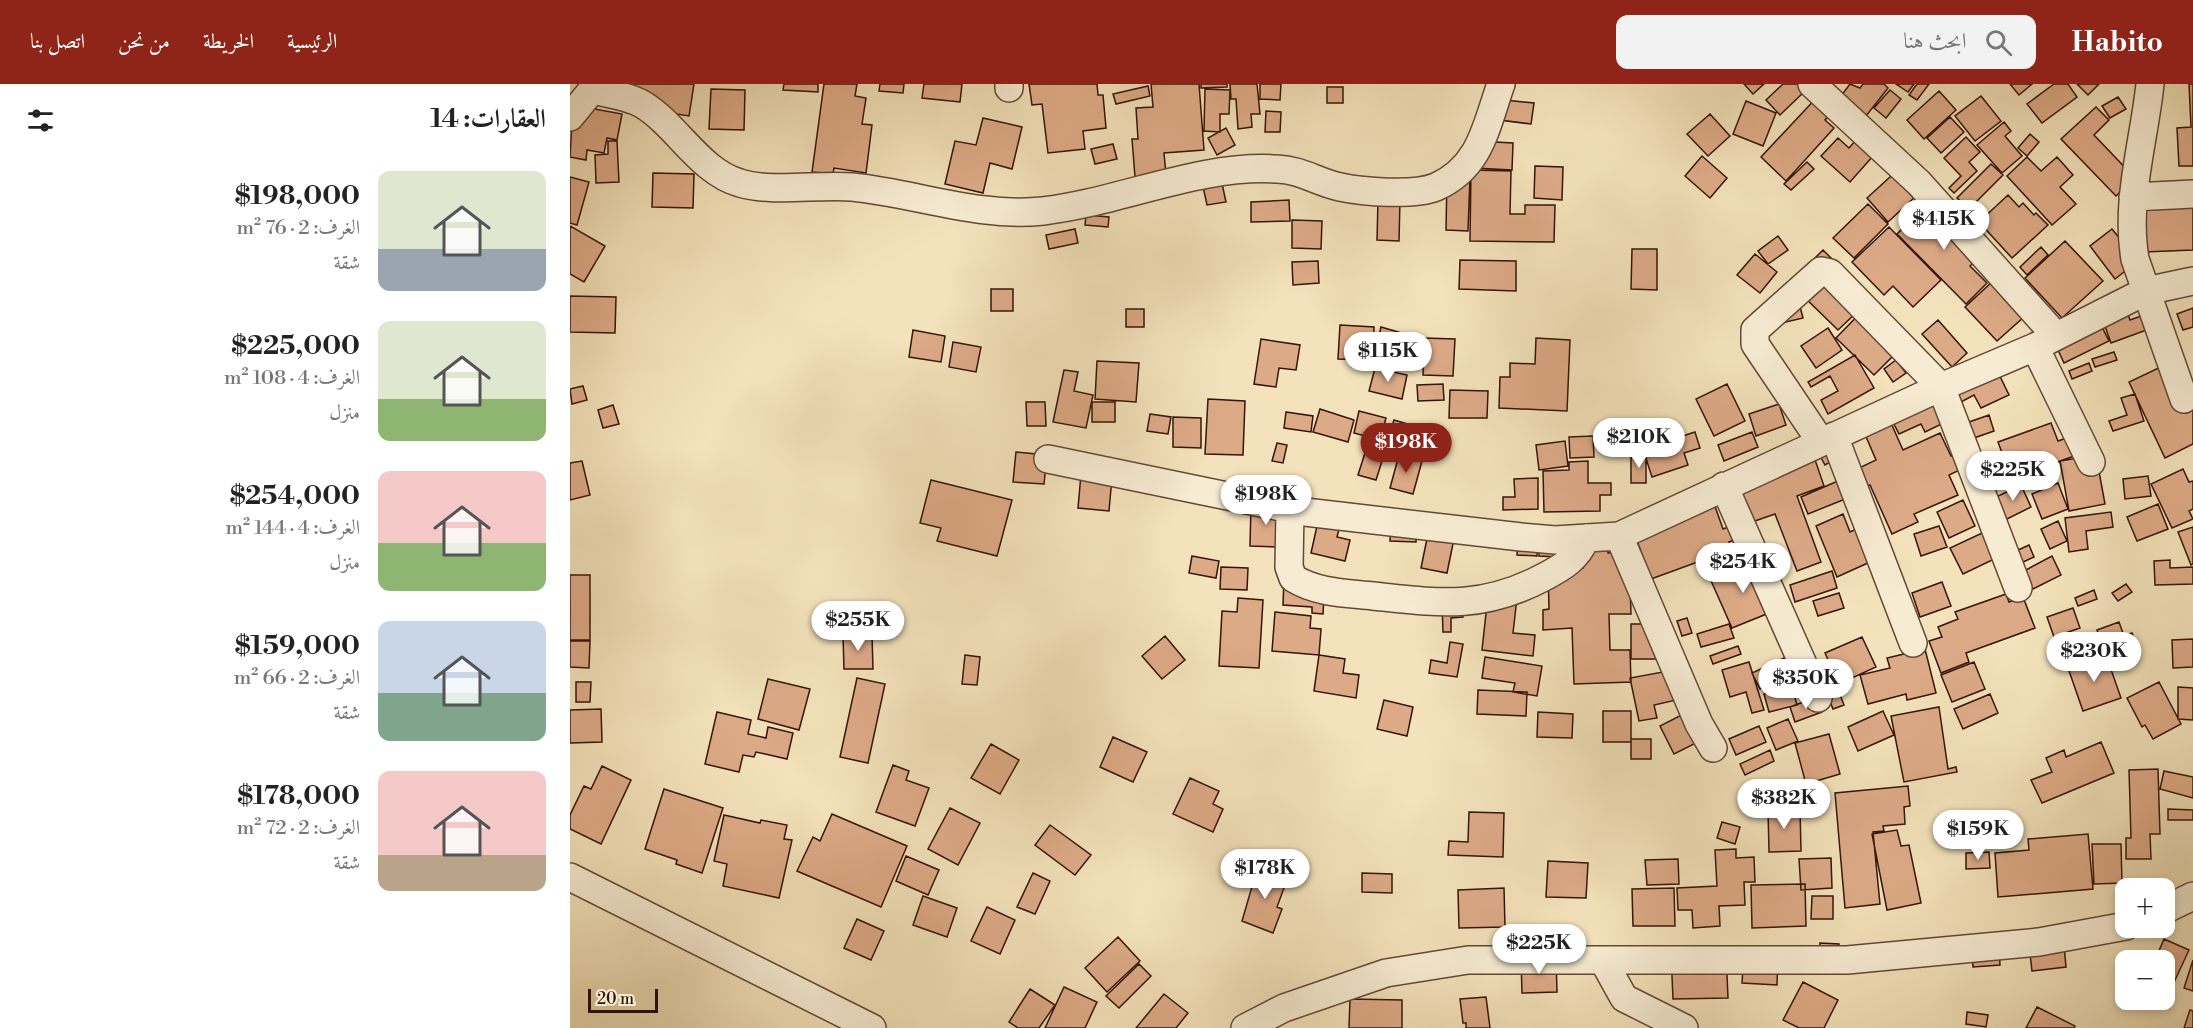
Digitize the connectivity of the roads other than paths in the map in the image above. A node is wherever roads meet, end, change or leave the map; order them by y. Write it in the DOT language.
graph roads {
  1 [pos="1501,84"];
  2 [pos="1812,84"];
  3 [pos="2150,84"];
  4 [pos="595,87"];
  5 [pos="570,117"];
  6 [pos="2193,194"];
  7 [pos="2133,196"];
  8 [pos="2193,280"];
  9 [pos="2146,291"];
  10 [pos="2045,342"];
  11 [pos="1941,387"];
  12 [pos="2184,399"];
  13 [pos="1828,439"];
  14 [pos="1048,459"];
  15 [pos="2091,462"];
  16 [pos="1724,486"];
  17 [pos="1290,509"];
  18 [pos="1619,536"];
  19 [pos="1586,538"];
  20 [pos="2018,588"];
  21 [pos="1913,643"];
  22 [pos="1818,698"];
  23 [pos="1713,748"];
  24 [pos="570,877"];
  25 [pos="2193,896"];
  26 [pos="2175,905"];
  27 [pos="2115,928"];
  28 [pos="1604,962"];
  29 [pos="873,1028"];
  30 [pos="1245,1028"];
  31 [pos="1684,1028"];
  1 -- 4 [label="street"];
  2 -- 10 [label="street"];
  3 -- 7 [label="street"];
  4 -- 5 [label="street"];
  6 -- 7 [label="street"];
  7 -- 9 [label="street"];
  8 -- 9 [label="street"];
  9 -- 10 [label="street"];
  9 -- 12 [label="street"];
  10 -- 11 [label="street"];
  10 -- 15 [label="street"];
  11 -- 13 [label="street"];
  11 -- 13 [label="street"];
  11 -- 20 [label="street"];
  13 -- 16 [label="street"];
  13 -- 21 [label="street"];
  14 -- 17 [label="street"];
  16 -- 18 [label="street"];
  16 -- 22 [label="street"];
  17 -- 19 [label="street"];
  17 -- 19 [label="street"];
  18 -- 19 [label="street"];
  18 -- 23 [label="street"];
  24 -- 29 [label="street"];
  25 -- 26 [label="street"];
  27 -- 28 [label="street"];
  28 -- 30 [label="street"];
  28 -- 31 [label="street"];
}
